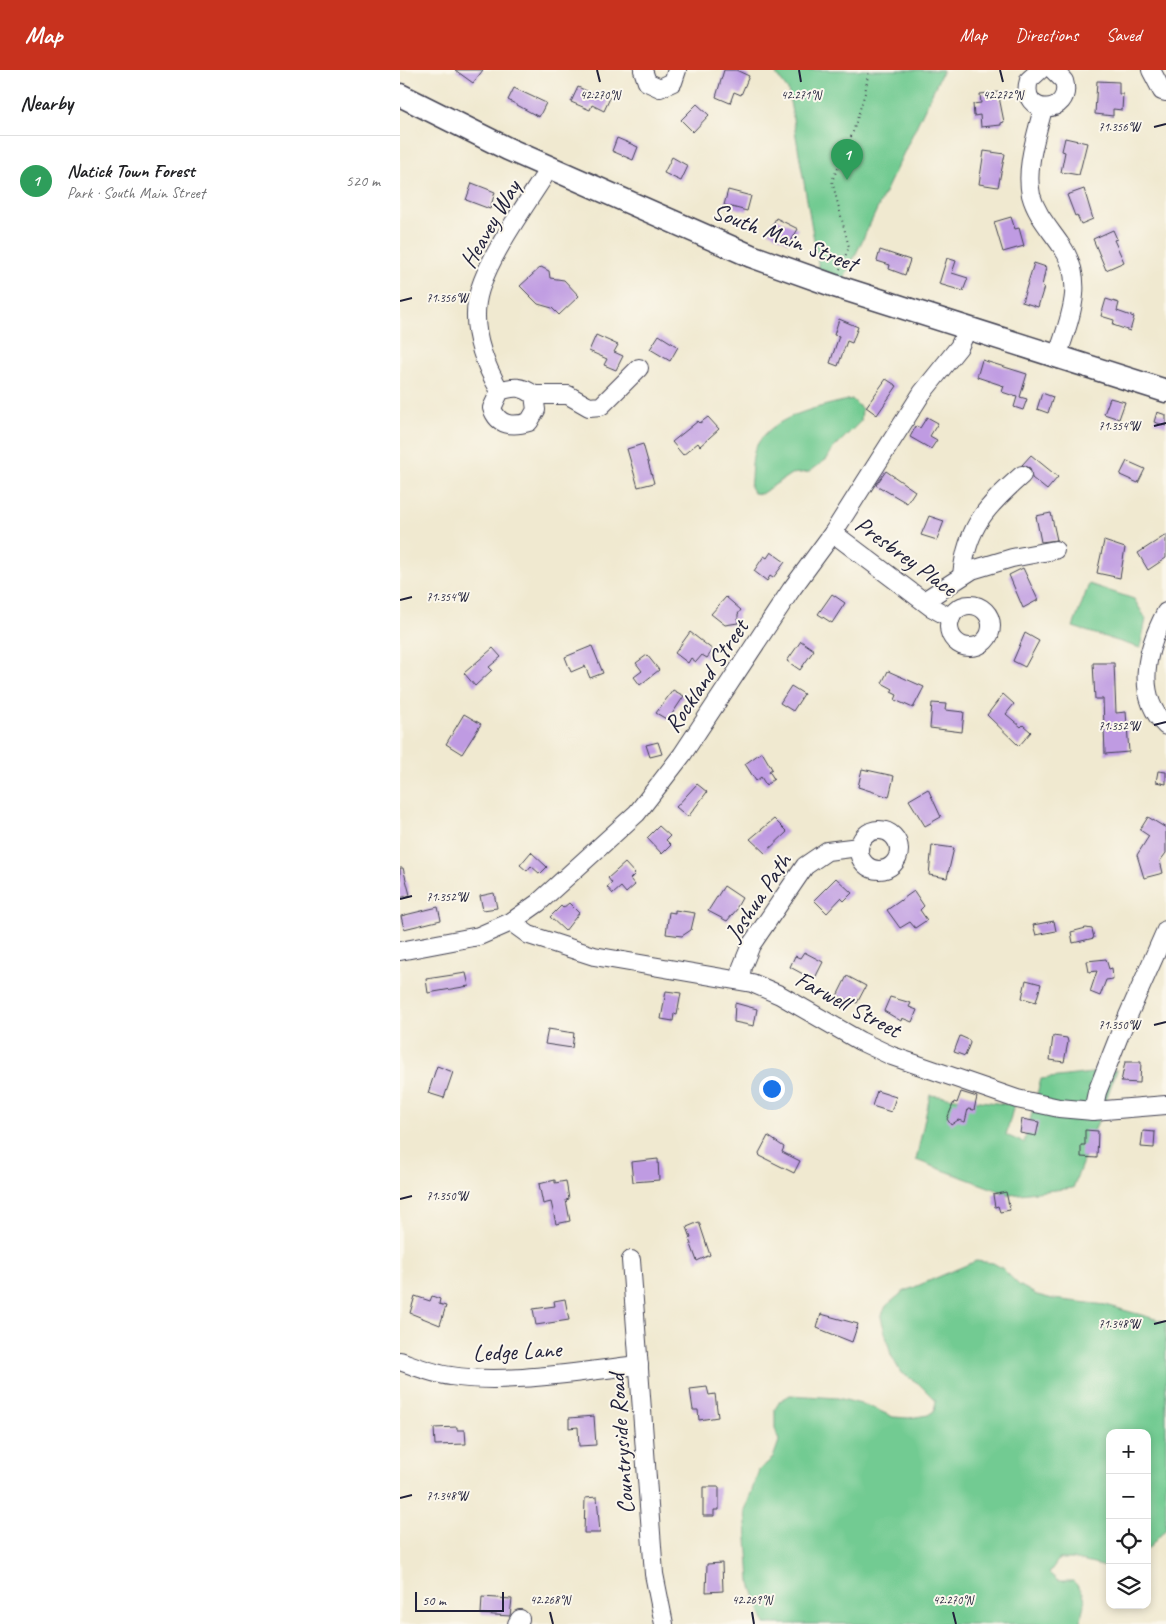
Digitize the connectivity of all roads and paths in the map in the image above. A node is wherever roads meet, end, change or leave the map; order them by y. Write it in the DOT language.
graph roads {
  1 [pos="643,70"];
  2 [pos="677,70"];
  3 [pos="869,70"];
  4 [pos="1040,70"];
  5 [pos="1053,70"];
  6 [pos="1151,70"];
  7 [pos="1166,92"];
  8 [pos="400,95"];
  9 [pos="1043,108"];
  10 [pos="550,167"];
  11 [pos="838,275"];
  12 [pos="968,328"];
  13 [pos="1058,356"];
  14 [pos="639,368"];
  15 [pos="500,391"];
  16 [pos="1166,391"];
  17 [pos="534,395"];
  18 [pos="1022,476"];
  19 [pos="833,533"];
  20 [pos="1055,550"];
  21 [pos="962,575"];
  22 [pos="924,601"];
  23 [pos="1166,612"];
  24 [pos="951,618"];
  25 [pos="1166,726"];
  26 [pos="858,847"];
  27 [pos="511,922"];
  28 [pos="1166,930"];
  29 [pos="400,951"];
  30 [pos="740,980"];
  31 [pos="1166,1105"];
  32 [pos="1093,1111"];
  33 [pos="631,1260"];
  34 [pos="400,1361"];
  35 [pos="638,1365"];
  36 [pos="664,1624"];
  1 -- 2 [label="street"];
  3 -- 11 [label="path"];
  4 -- 9 [label="street"];
  5 -- 9 [label="street"];
  6 -- 7 [label="street"];
  8 -- 10 [label="main road, South Main Street"];
  9 -- 13 [label="street"];
  10 -- 12 [label="main road, South Main Street"];
  10 -- 15 [label="street, Heavey Way"];
  12 -- 13 [label="main road, South Main Street"];
  12 -- 19 [label="street, Rockland Street"];
  13 -- 16 [label="main road, South Main Street"];
  14 -- 17 [label="street"];
  15 -- 17 [label="street"];
  15 -- 17 [label="street"];
  18 -- 21 [label="street"];
  19 -- 22 [label="street, Presbrey Place"];
  19 -- 27 [label="street, Rockland Street"];
  20 -- 21 [label="street"];
  21 -- 22 [label="street"];
  22 -- 24 [label="street, Presbrey Place"];
  23 -- 25 [label="street"];
  26 -- 30 [label="street, Joshua Path"];
  27 -- 29 [label="street, Rockland Street"];
  27 -- 30 [label="street, Farwell Street"];
  28 -- 32 [label="street"];
  30 -- 32 [label="street, Farwell Street"];
  31 -- 32 [label="street, Farwell Street"];
  33 -- 35 [label="street, Countryside Road"];
  34 -- 35 [label="street, Ledge Lane"];
  35 -- 36 [label="street, Countryside Road"];
}
